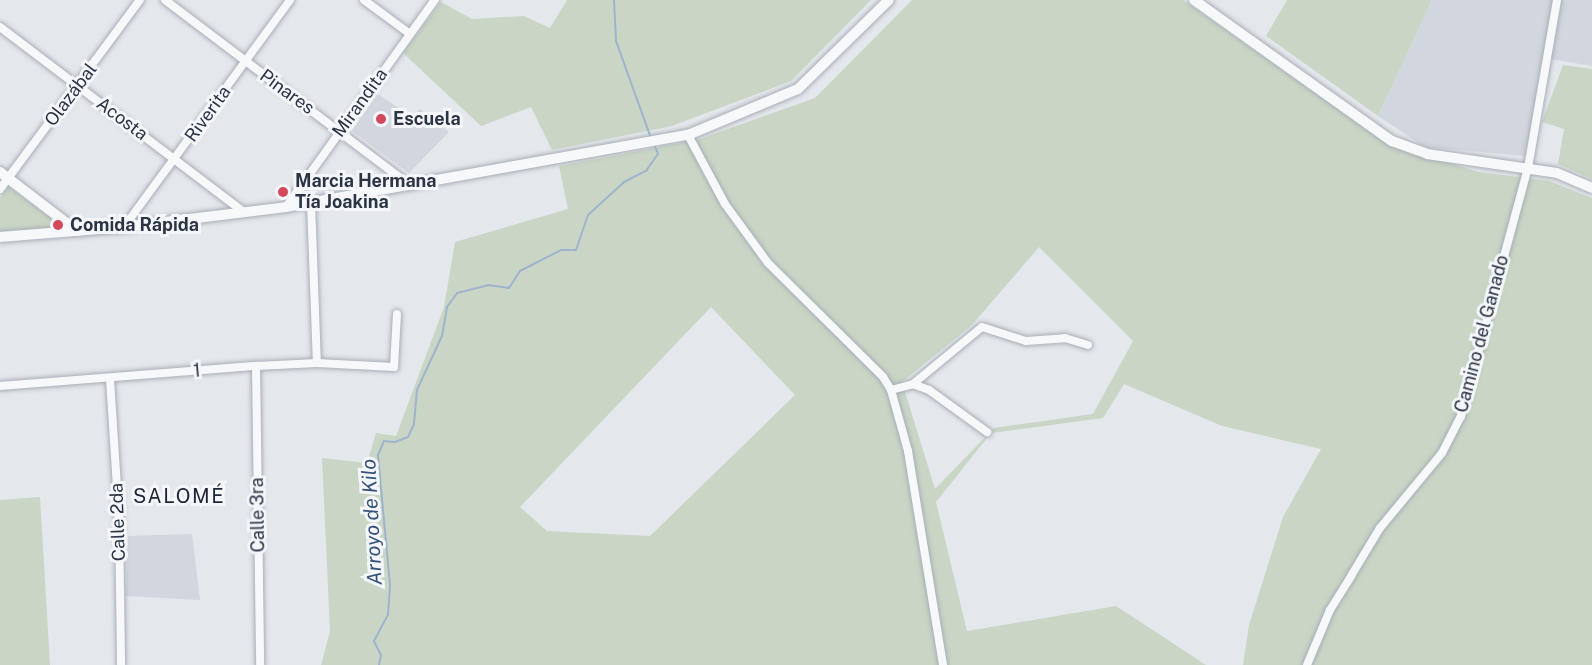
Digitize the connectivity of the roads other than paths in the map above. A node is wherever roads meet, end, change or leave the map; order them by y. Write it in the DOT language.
graph roads {
  1 [pos="140,0"];
  2 [pos="165,0"];
  3 [pos="290,0"];
  4 [pos="364,0"];
  5 [pos="435,0"];
  6 [pos="889,0"];
  7 [pos="1194,0"];
  8 [pos="1557,0"];
  9 [pos="0,27"];
  10 [pos="410,34"];
  11 [pos="246,62"];
  12 [pos="79,85"];
  13 [pos="340,131"];
  14 [pos="688,135"];
  15 [pos="175,159"];
  16 [pos="1528,168"];
  17 [pos="4,175"];
  18 [pos="408,184"];
  19 [pos="1592,188"];
  20 [pos="0,189"];
  21 [pos="311,202"];
  22 [pos="286,207"];
  23 [pos="244,212"];
  24 [pos="124,227"];
  25 [pos="77,231"];
  26 [pos="0,237"];
  27 [pos="397,314"];
  28 [pos="1088,345"];
  29 [pos="317,363"];
  30 [pos="256,366"];
  31 [pos="110,379"];
  32 [pos="913,384"];
  33 [pos="0,386"];
  34 [pos="891,390"];
  35 [pos="987,432"];
  36 [pos="121,665"];
  37 [pos="260,665"];
  38 [pos="943,665"];
  39 [pos="1307,665"];
  1 -- 12 [label="street, Olazábal"];
  2 -- 11 [label="street, Pinares"];
  3 -- 11 [label="street, Riverita"];
  4 -- 10 [label="street"];
  5 -- 10 [label="street, Mirandita"];
  6 -- 14 [label="street"];
  7 -- 16 [label="street"];
  8 -- 16 [label="street, Camino del Ganado"];
  9 -- 12 [label="street, Acosta"];
  10 -- 13 [label="street, Mirandita"];
  11 -- 13 [label="street, Pinares"];
  11 -- 15 [label="street, Riverita"];
  12 -- 15 [label="street, Acosta"];
  12 -- 17 [label="street, Olazábal"];
  13 -- 18 [label="street, Pinares"];
  13 -- 22 [label="street, Mirandita"];
  14 -- 18 [label="street"];
  14 -- 34 [label="street"];
  15 -- 23 [label="street, Acosta"];
  15 -- 24 [label="street, Riverita"];
  16 -- 19 [label="street"];
  16 -- 39 [label="street, Camino del Ganado"];
  17 -- 20 [label="street, Olazábal"];
  17 -- 25 [label="street"];
  18 -- 21 [label="street"];
  21 -- 22 [label="street"];
  21 -- 29 [label="street"];
  22 -- 23 [label="street"];
  23 -- 24 [label="street"];
  24 -- 25 [label="street"];
  25 -- 26 [label="street"];
  27 -- 29 [label="street, 1"];
  28 -- 32 [label="street"];
  29 -- 30 [label="street, 1"];
  30 -- 31 [label="street, 1"];
  30 -- 37 [label="street, Calle 3ra"];
  31 -- 33 [label="street, 1"];
  31 -- 36 [label="street, Calle 2da"];
  32 -- 34 [label="street"];
  32 -- 35 [label="street"];
  34 -- 38 [label="street"];
}
